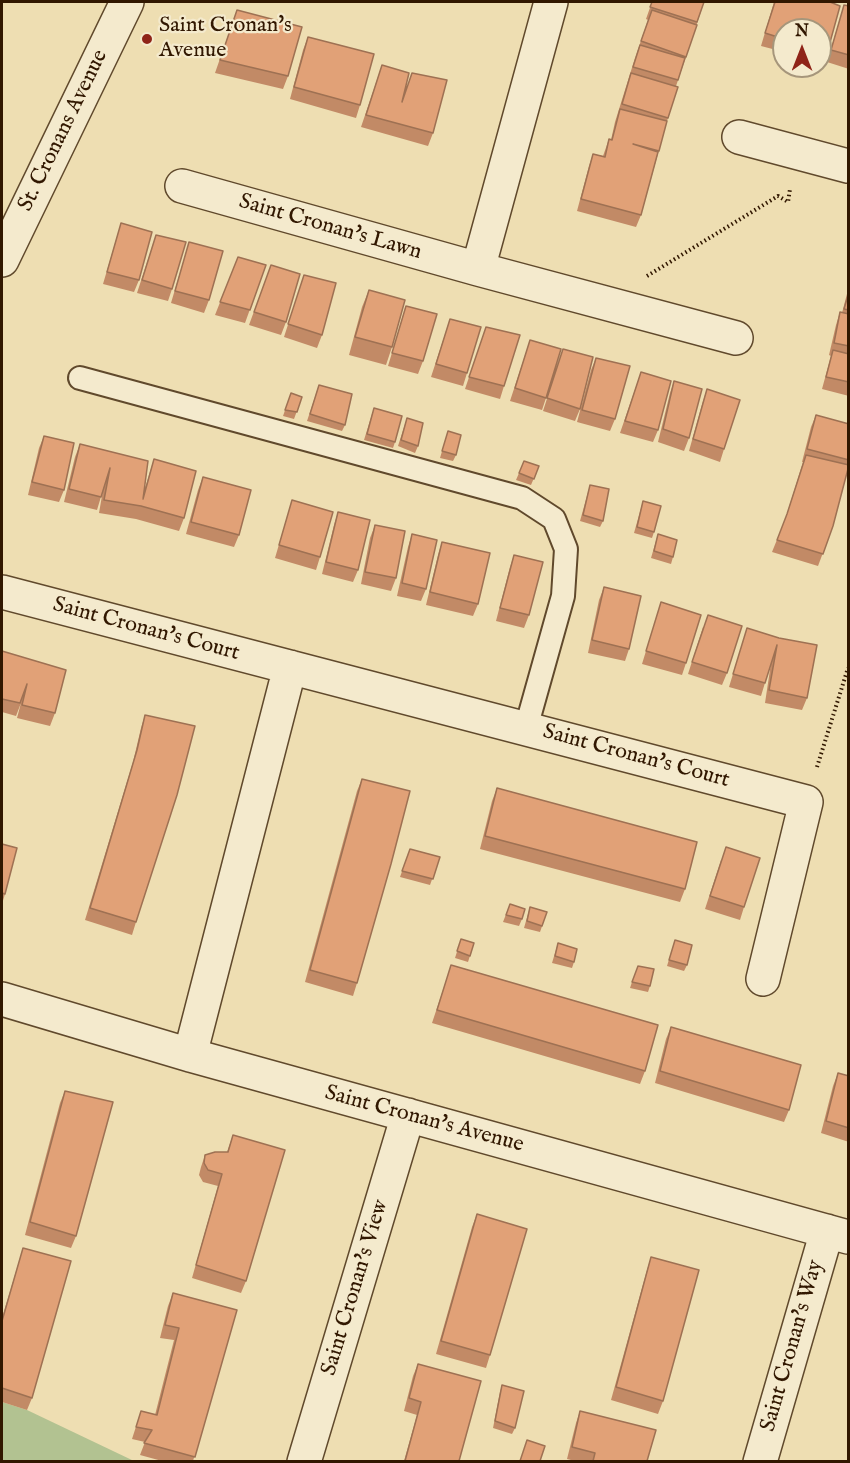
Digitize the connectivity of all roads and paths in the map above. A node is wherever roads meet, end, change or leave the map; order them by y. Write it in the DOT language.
graph roads {
  1 [pos="127,2"];
  2 [pos="550,2"];
  3 [pos="739,137"];
  4 [pos="796,152"];
  5 [pos="849,166"];
  6 [pos="182,186"];
  7 [pos="2,260"];
  8 [pos="478,269"];
  9 [pos="624,308"];
  10 [pos="736,338"];
  11 [pos="80,378"];
  12 [pos="2,592"];
  13 [pos="290,667"];
  14 [pos="849,668"];
  15 [pos="526,728"];
  16 [pos="806,802"];
  17 [pos="763,979"];
  18 [pos="2,999"];
  19 [pos="190,1055"];
  20 [pos="408,1115"];
  21 [pos="838,1234"];
  22 [pos="304,1461"];
  23 [pos="760,1461"];
  1 -- 7 [label="street, St. Cronans Avenue"];
  2 -- 8 [label="street"];
  3 -- 4 [label="street"];
  4 -- 5 [label="street"];
  4 -- 9 [label="path"];
  6 -- 8 [label="street, Saint Cronan's Lawn"];
  8 -- 9 [label="street, Saint Cronan's Lawn"];
  9 -- 10 [label="street, Saint Cronan's Lawn"];
  11 -- 15 [label="lane"];
  12 -- 13 [label="street, Saint Cronan's Court"];
  13 -- 15 [label="street, Saint Cronan's Court"];
  13 -- 19 [label="street"];
  14 -- 16 [label="path"];
  15 -- 16 [label="street, Saint Cronan's Court"];
  16 -- 17 [label="street"];
  18 -- 19 [label="street, Saint Cronan's Avenue"];
  19 -- 20 [label="street, Saint Cronan's Avenue"];
  20 -- 21 [label="street, Saint Cronan's Avenue"];
  20 -- 22 [label="street, Saint Cronan's View"];
  21 -- 23 [label="street, Saint Cronan's Way"];
}
